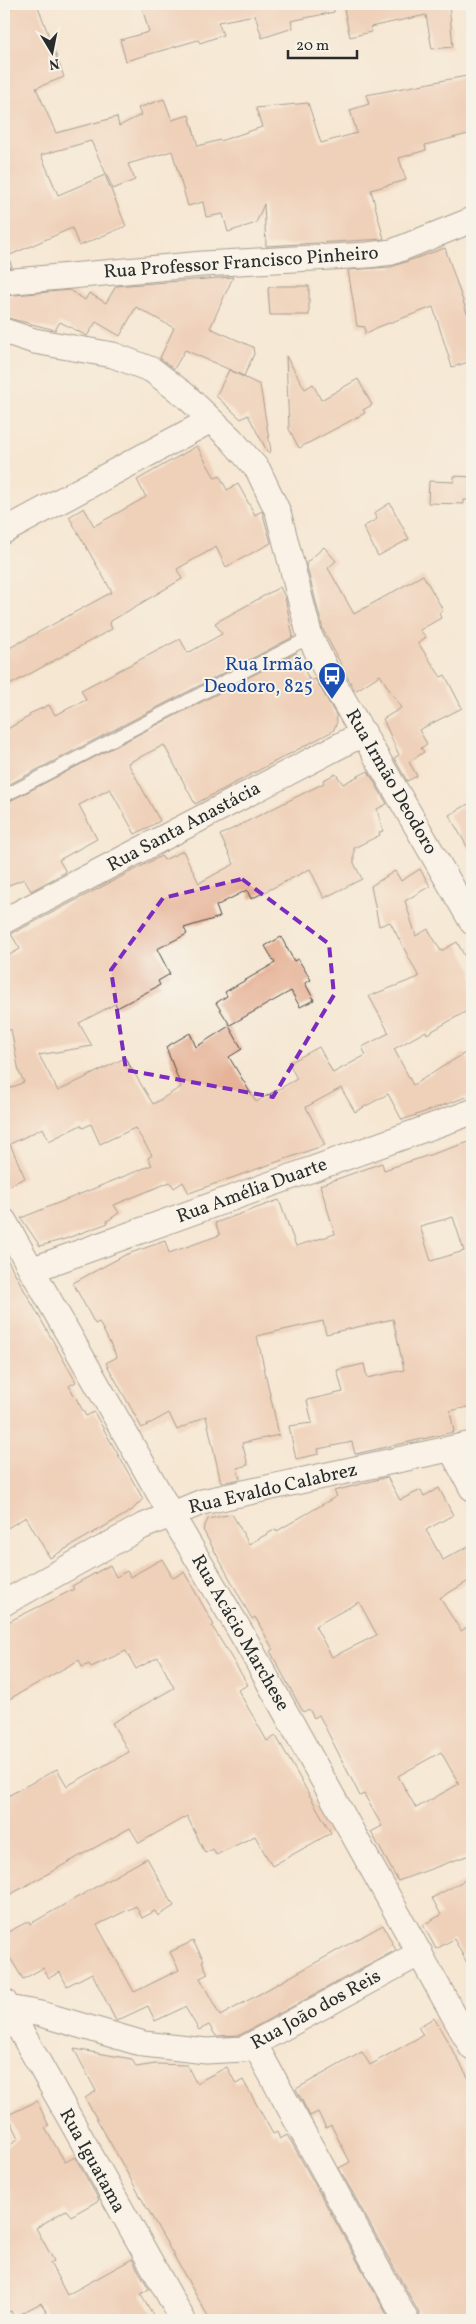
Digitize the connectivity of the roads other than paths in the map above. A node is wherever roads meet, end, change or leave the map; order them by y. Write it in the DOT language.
graph roads {
  1 [pos="472,220"];
  2 [pos="4,282"];
  3 [pos="4,331"];
  4 [pos="211,420"];
  5 [pos="4,531"];
  6 [pos="310,637"];
  7 [pos="364,733"];
  8 [pos="4,796"];
  9 [pos="4,921"];
  10 [pos="472,922"];
  11 [pos="472,1112"];
  12 [pos="4,1221"];
  13 [pos="32,1270"];
  14 [pos="461,1446"];
  15 [pos="472,1488"];
  16 [pos="171,1514"];
  17 [pos="6,1598"];
  18 [pos="420,1953"];
  19 [pos="5,2006"];
  20 [pos="255,2045"];
  21 [pos="472,2048"];
  22 [pos="183,2320"];
  23 [pos="406,2320"];
  1 -- 2 [label="street, Rua Professor Francisco Pinheiro"];
  3 -- 4 [label="street, Rua Irmão Deodoro"];
  4 -- 5 [label="street"];
  4 -- 6 [label="street, Rua Irmão Deodoro"];
  6 -- 7 [label="street, Rua Irmão Deodoro"];
  6 -- 8 [label="lane"];
  7 -- 9 [label="street, Rua Santa Anastácia"];
  7 -- 10 [label="street, Rua Irmão Deodoro"];
  11 -- 13 [label="street, Rua Amélia Duarte"];
  12 -- 13 [label="street, Rua Acácio Marchese"];
  13 -- 16 [label="street, Rua Acácio Marchese"];
  14 -- 15 [label="street"];
  14 -- 16 [label="street, Rua Evaldo Calabrez"];
  16 -- 17 [label="street, Rua Evaldo Calabrez"];
  16 -- 18 [label="street, Rua Acácio Marchese"];
  18 -- 20 [label="street, Rua João dos Reis"];
  18 -- 21 [label="street, Rua Acácio Marchese"];
  19 -- 20 [label="street, Rua João dos Reis"];
  19 -- 22 [label="street, Rua Iguatama"];
  20 -- 23 [label="street"];
}
